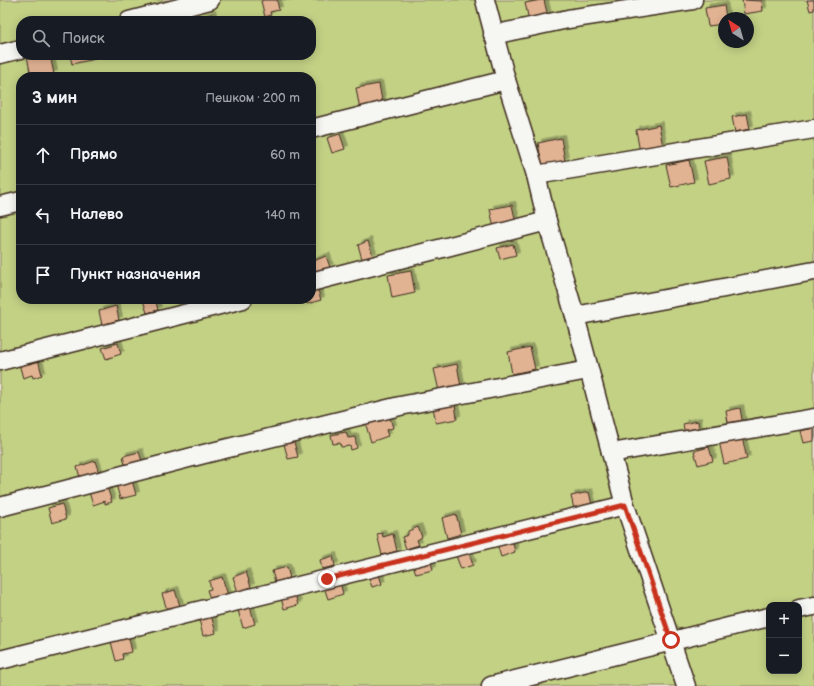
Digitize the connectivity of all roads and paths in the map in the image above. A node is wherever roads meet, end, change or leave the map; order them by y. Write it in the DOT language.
graph roads {
  1 [pos="210,0"];
  2 [pos="484,0"];
  3 [pos="693,0"];
  4 [pos="148,16"];
  5 [pos="493,36"];
  6 [pos="16,50"];
  7 [pos="0,54"];
  8 [pos="506,80"];
  9 [pos="316,128"];
  10 [pos="814,129"];
  11 [pos="536,176"];
  12 [pos="16,202"];
  13 [pos="0,206"];
  14 [pos="547,221"];
  15 [pos="814,271"];
  16 [pos="316,281"];
  17 [pos="223,304"];
  18 [pos="575,316"];
  19 [pos="0,361"];
  20 [pos="588,370"];
  21 [pos="814,418"];
  22 [pos="611,453"];
  23 [pos="625,505"];
  24 [pos="0,507"];
  25 [pos="814,606"];
  26 [pos="802,609"];
  27 [pos="766,618"];
  28 [pos="671,640"];
  29 [pos="0,660"];
  30 [pos="491,686"];
  31 [pos="686,686"];
  1 -- 4 [label="street"];
  2 -- 5 [label="street"];
  3 -- 5 [label="street"];
  5 -- 8 [label="street"];
  6 -- 7 [label="street"];
  8 -- 9 [label="street"];
  8 -- 11 [label="street"];
  10 -- 11 [label="street"];
  11 -- 14 [label="street"];
  12 -- 13 [label="street"];
  14 -- 16 [label="street"];
  14 -- 18 [label="street"];
  15 -- 18 [label="street"];
  17 -- 19 [label="street"];
  18 -- 20 [label="street"];
  20 -- 22 [label="street"];
  20 -- 24 [label="street"];
  21 -- 22 [label="street"];
  22 -- 23 [label="street"];
  23 -- 28 [label="street"];
  23 -- 29 [label="street"];
  25 -- 26 [label="street"];
  27 -- 28 [label="street"];
  28 -- 30 [label="street"];
  28 -- 31 [label="street"];
}
